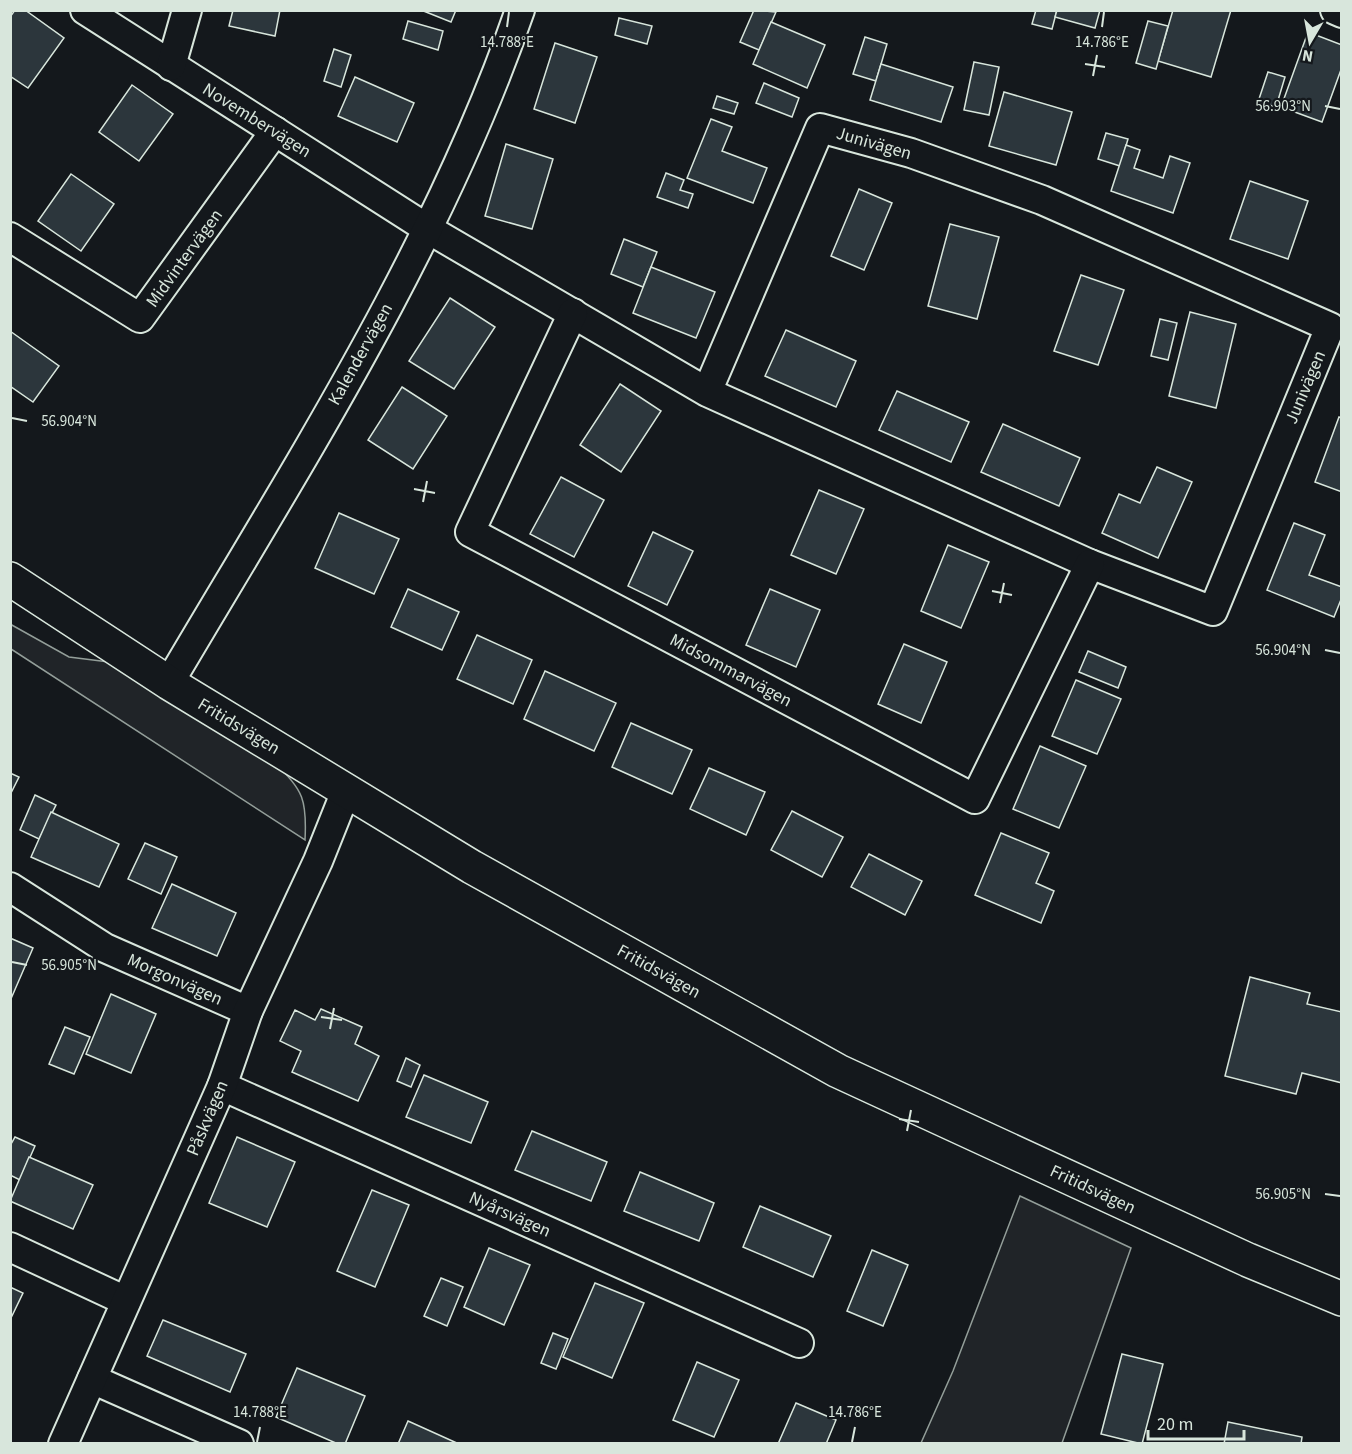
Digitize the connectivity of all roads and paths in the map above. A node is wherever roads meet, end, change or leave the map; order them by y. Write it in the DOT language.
graph roads {
  1 [pos="85,10"];
  2 [pos="187,10"];
  3 [pos="520,10"];
  4 [pos="1335,10"];
  5 [pos="1341,13"];
  6 [pos="171,66"];
  7 [pos="274,131"];
  8 [pos="429,229"];
  9 [pos="10,237"];
  10 [pos="573,313"];
  11 [pos="707,392"];
  12 [pos="1090,564"];
  13 [pos="10,579"];
  14 [pos="169,683"];
  15 [pos="346,791"];
  16 [pos="10,887"];
  17 [pos="248,1011"];
  18 [pos="222,1086"];
  19 [pos="10,1247"];
  20 [pos="1341,1299"];
  21 [pos="126,1300"];
  22 [pos="799,1342"];
  23 [pos="92,1379"];
  24 [pos="63,1443"];
  25 [pos="239,1443"];
  1 -- 6 [label="street, Novembervägen"];
  2 -- 6 [label="street"];
  3 -- 8 [label="street, Kalendervägen"];
  4 -- 5 [label="street"];
  6 -- 7 [label="street, Novembervägen"];
  7 -- 8 [label="street, Novembervägen"];
  7 -- 9 [label="street, Midvintervägen"];
  8 -- 10 [label="street, Junivägen"];
  8 -- 14 [label="street, Kalendervägen"];
  10 -- 11 [label="street, Junivägen"];
  10 -- 12 [label="street, Midsommarvägen"];
  11 -- 12 [label="street, Junivägen"];
  11 -- 12 [label="street, Junivägen"];
  13 -- 14 [label="street, Fritidsvägen"];
  14 -- 15 [label="street, Fritidsvägen"];
  15 -- 17 [label="street, Påskvägen"];
  15 -- 20 [label="street, Fritidsvägen"];
  16 -- 17 [label="street, Morgonvägen"];
  17 -- 18 [label="street, Påskvägen"];
  18 -- 21 [label="street, Påskvägen"];
  18 -- 22 [label="street, Nyårsvägen"];
  19 -- 21 [label="street"];
  21 -- 23 [label="street, Påskvägen"];
  23 -- 24 [label="street, Påskvägen"];
  23 -- 25 [label="street"];
}
